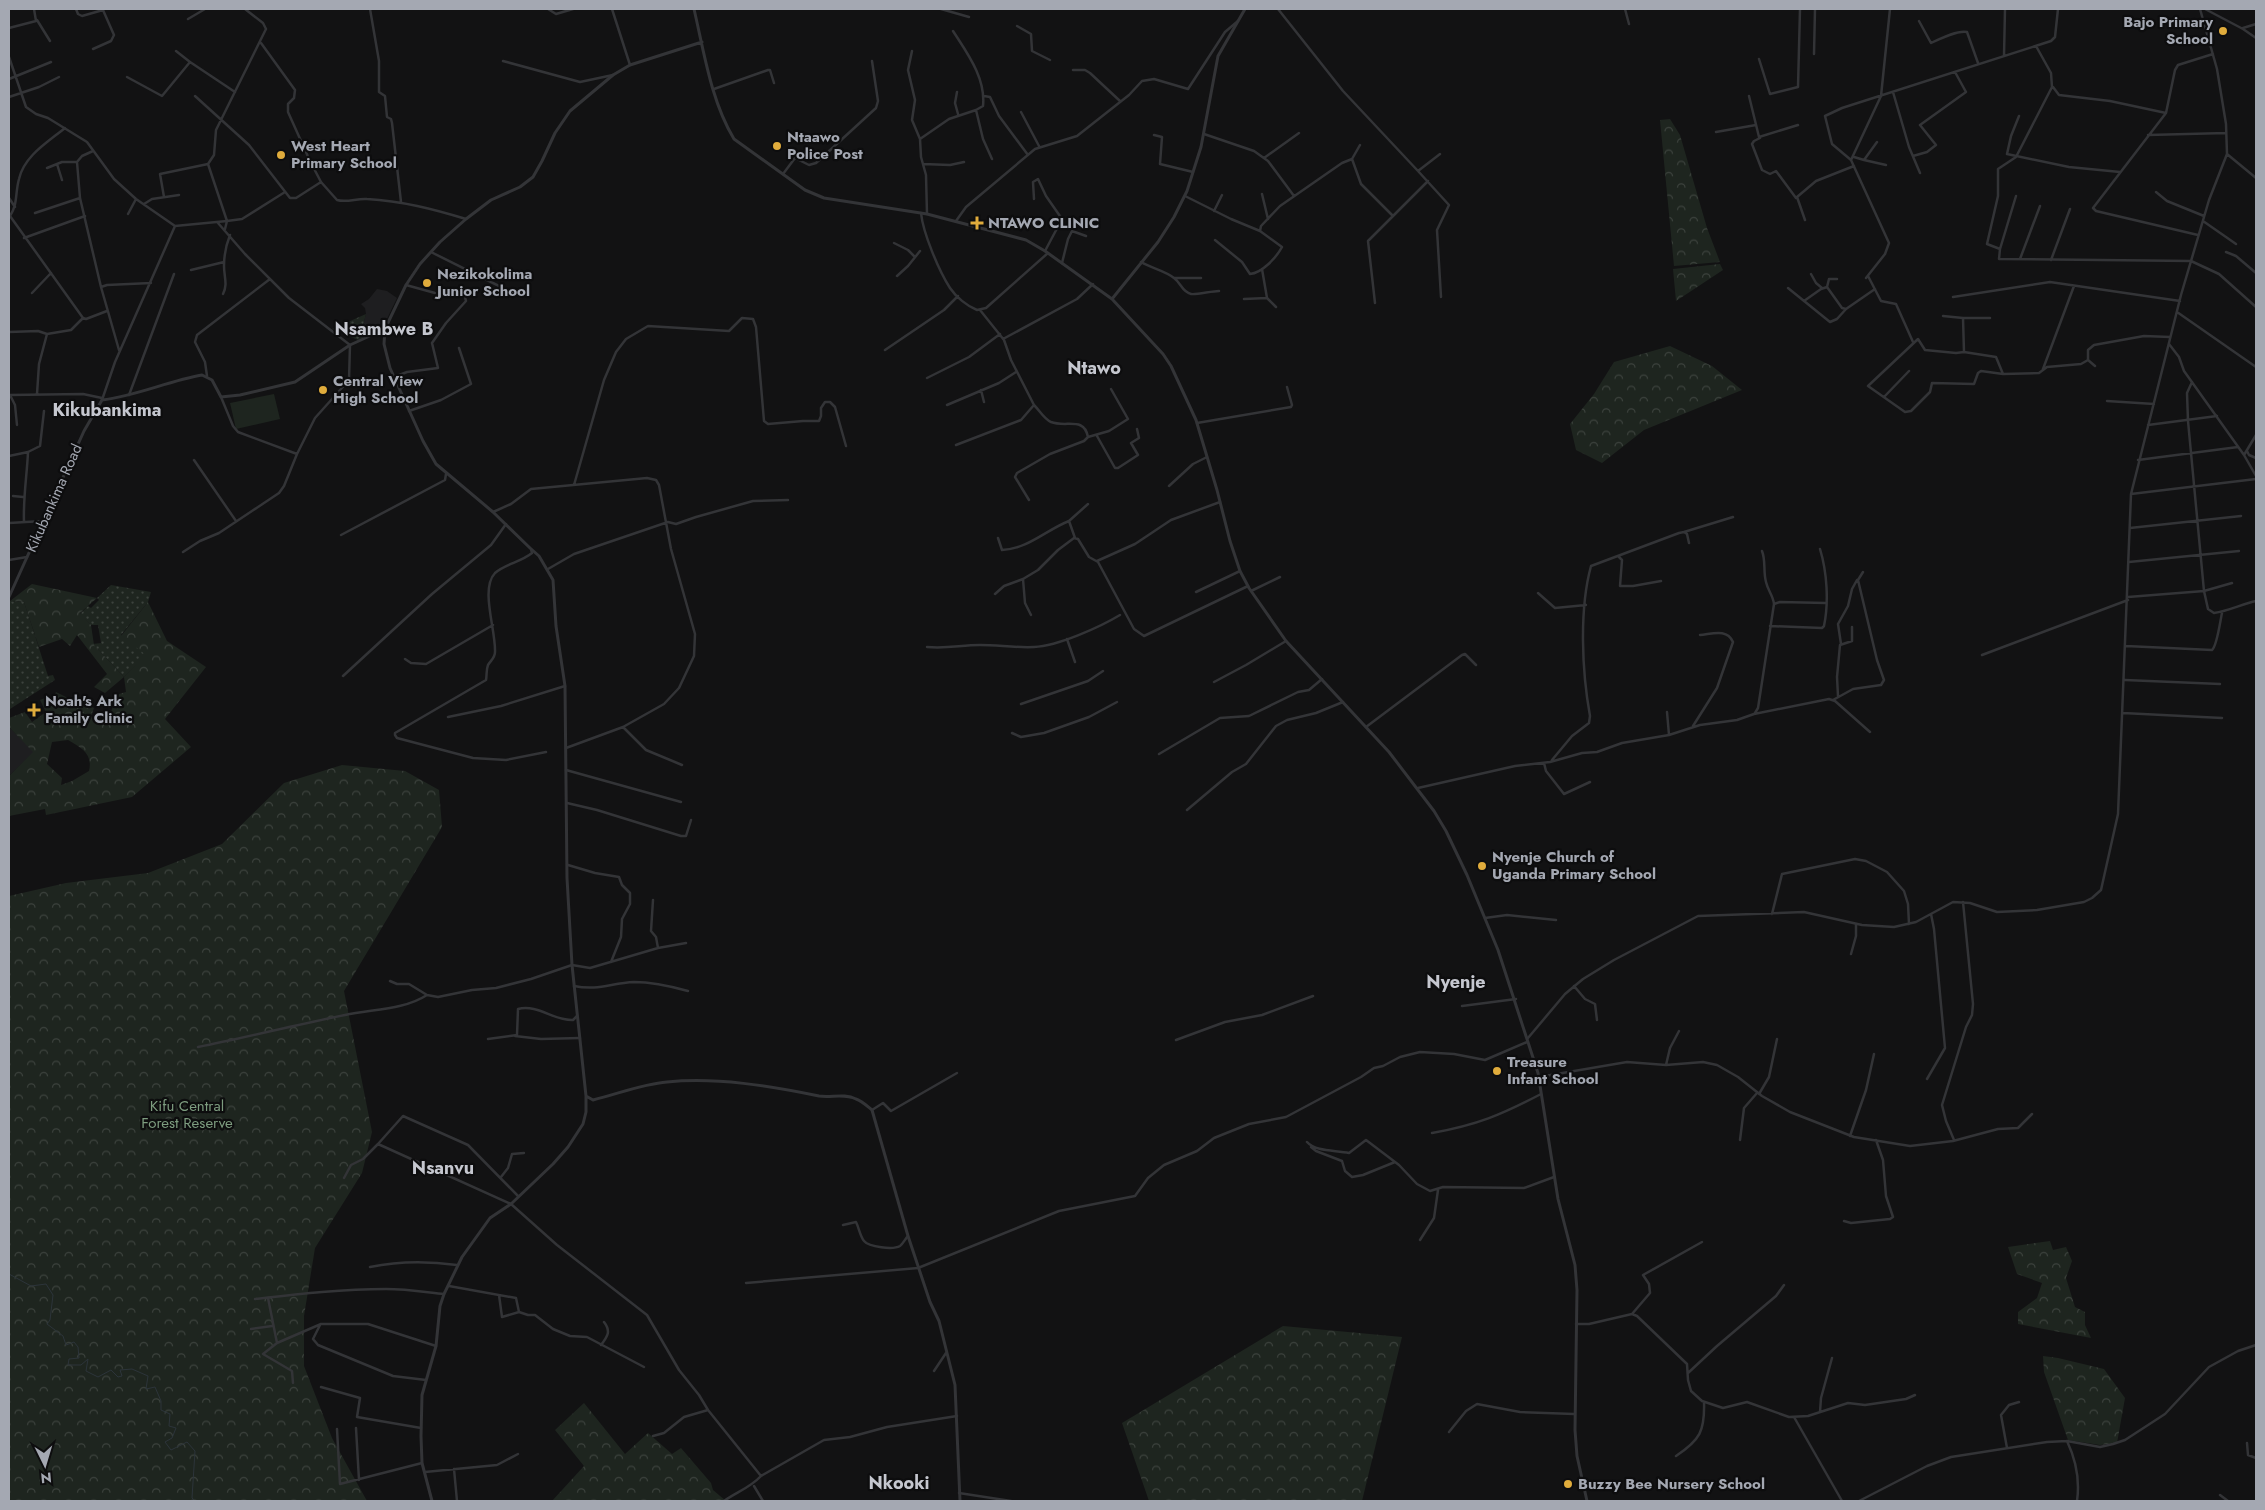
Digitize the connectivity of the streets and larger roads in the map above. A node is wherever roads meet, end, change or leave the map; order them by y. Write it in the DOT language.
graph roads {
  1 [pos="34,9"];
  2 [pos="76,9"];
  3 [pos="205,9"];
  4 [pos="245,9"];
  5 [pos="370,9"];
  6 [pos="548,9"];
  7 [pos="573,9"];
  8 [pos="612,9"];
  9 [pos="694,9"];
  10 [pos="941,9"];
  11 [pos="1245,9"];
  12 [pos="1278,9"];
  13 [pos="1625,9"];
  14 [pos="1800,9"];
  15 [pos="1815,9"];
  16 [pos="1890,9"];
  17 [pos="2004,9"];
  18 [pos="2058,9"];
  19 [pos="2200,9"];
  20 [pos="2205,9"];
  21 [pos="969,17"];
  22 [pos="188,18"];
  23 [pos="37,20"];
  24 [pos="1919,20"];
  25 [pos="1238,21"];
  26 [pos="1629,24"];
  27 [pos="2256,24"];
  28 [pos="1017,26"];
  29 [pos="9,28"];
  30 [pos="2243,28"];
  31 [pos="952,31"];
  32 [pos="2256,38"];
  33 [pos="50,41"];
  34 [pos="702,42"];
  35 [pos="260,43"];
  36 [pos="2036,46"];
  37 [pos="93,49"];
  38 [pos="176,51"];
  39 [pos="912,51"];
  40 [pos="1814,54"];
  41 [pos="2213,54"];
  42 [pos="2004,56"];
  43 [pos="9,57"];
  44 [pos="1759,59"];
  45 [pos="503,60"];
  46 [pos="1050,60"];
  47 [pos="872,61"];
  48 [pos="51,62"];
  49 [pos="190,62"];
  50 [pos="1978,63"];
  51 [pos="630,65"];
  52 [pos="1073,70"];
  53 [pos="1955,72"];
  54 [pos="612,75"];
  55 [pos="59,77"];
  56 [pos="128,77"];
  57 [pos="15,78"];
  58 [pos="9,79"];
  59 [pos="774,83"];
  60 [pos="2052,87"];
  61 [pos="714,89"];
  62 [pos="235,92"];
  63 [pos="957,92"];
  64 [pos="1893,92"];
  65 [pos="21,93"];
  66 [pos="195,96"];
  67 [pos="983,96"];
  68 [pos="1748,96"];
  69 [pos="1881,96"];
  70 [pos="9,97"];
  71 [pos="1120,101"];
  72 [pos="976,110"];
  73 [pos="1021,112"];
  74 [pos="2166,112"];
  75 [pos="958,114"];
  76 [pos="2019,116"];
  77 [pos="221,122"];
  78 [pos="1756,124"];
  79 [pos="1798,125"];
  80 [pos="65,128"];
  81 [pos="1716,132"];
  82 [pos="1204,133"];
  83 [pos="1299,133"];
  84 [pos="2226,133"];
  85 [pos="1154,135"];
  86 [pos="2148,135"];
  87 [pos="1760,138"];
  88 [pos="920,139"];
  89 [pos="1877,142"];
  90 [pos="1360,145"];
  91 [pos="1039,146"];
  92 [pos="93,151"];
  93 [pos="1440,154"];
  94 [pos="2227,154"];
  95 [pos="1028,155"];
  96 [pos="1913,156"];
  97 [pos="2016,157"];
  98 [pos="1264,158"];
  99 [pos="1853,158"];
  100 [pos="992,159"];
  101 [pos="1352,159"];
  102 [pos="1864,160"];
  103 [pos="77,162"];
  104 [pos="964,162"];
  105 [pos="57,164"];
  106 [pos="208,164"];
  107 [pos="923,164"];
  108 [pos="1854,166"];
  109 [pos="1886,166"];
  110 [pos="47,168"];
  111 [pos="1418,171"];
  112 [pos="1194,172"];
  113 [pos="2120,172"];
  114 [pos="1920,173"];
  115 [pos="783,174"];
  116 [pos="2256,178"];
  117 [pos="62,180"];
  118 [pos="1428,181"];
  119 [pos="321,182"];
  120 [pos="285,192"];
  121 [pos="2156,192"];
  122 [pos="1262,194"];
  123 [pos="179,195"];
  124 [pos="1222,195"];
  125 [pos="1184,196"];
  126 [pos="1294,196"];
  127 [pos="2016,196"];
  128 [pos="164,197"];
  129 [pos="9,198"];
  130 [pos="80,198"];
  131 [pos="1796,198"];
  132 [pos="136,199"];
  133 [pos="1034,199"];
  134 [pos="401,202"];
  135 [pos="144,204"];
  136 [pos="2040,206"];
  137 [pos="15,208"];
  138 [pos="2070,209"];
  139 [pos="1214,211"];
  140 [pos="35,213"];
  141 [pos="921,213"];
  142 [pos="128,214"];
  143 [pos="927,214"];
  144 [pos="85,216"];
  145 [pos="1393,216"];
  146 [pos="2204,216"];
  147 [pos="9,217"];
  148 [pos="466,219"];
  149 [pos="1268,219"];
  150 [pos="1805,220"];
  151 [pos="227,221"];
  152 [pos="956,221"];
  153 [pos="2203,221"];
  154 [pos="218,222"];
  155 [pos="175,226"];
  156 [pos="225,229"];
  157 [pos="1260,231"];
  158 [pos="230,235"];
  159 [pos="2198,235"];
  160 [pos="1086,236"];
  161 [pos="24,238"];
  162 [pos="1215,240"];
  163 [pos="894,243"];
  164 [pos="2236,244"];
  165 [pos="2000,249"];
  166 [pos="920,251"];
  167 [pos="431,252"];
  168 [pos="1046,252"];
  169 [pos="2226,252"];
  170 [pos="915,257"];
  171 [pos="2020,259"];
  172 [pos="2051,260"];
  173 [pos="2191,261"];
  174 [pos="224,262"];
  175 [pos="1141,262"];
  176 [pos="1062,263"];
  177 [pos="1262,269"];
  178 [pos="191,270"];
  179 [pos="51,273"];
  180 [pos="2256,273"];
  181 [pos="174,274"];
  182 [pos="1811,274"];
  183 [pos="897,276"];
  184 [pos="1175,278"];
  185 [pos="1201,278"];
  186 [pos="270,279"];
  187 [pos="1837,279"];
  188 [pos="151,283"];
  189 [pos="1092,284"];
  190 [pos="406,285"];
  191 [pos="2074,286"];
  192 [pos="101,287"];
  193 [pos="1827,287"];
  194 [pos="1788,288"];
  195 [pos="1822,288"];
  196 [pos="1875,289"];
  197 [pos="1219,290"];
  198 [pos="32,293"];
  199 [pos="223,294"];
  200 [pos="958,296"];
  201 [pos="1953,296"];
  202 [pos="521,297"];
  203 [pos="1441,297"];
  204 [pos="1267,298"];
  205 [pos="1112,299"];
  206 [pos="1244,299"];
  207 [pos="1804,301"];
  208 [pos="2180,301"];
  209 [pos="1375,303"];
  210 [pos="1276,306"];
  211 [pos="2256,307"];
  212 [pos="1846,309"];
  213 [pos="980,310"];
  214 [pos="107,311"];
  215 [pos="2177,312"];
  216 [pos="1943,316"];
  217 [pos="83,318"];
  218 [pos="1963,318"];
  219 [pos="1990,318"];
  220 [pos="385,329"];
  221 [pos="9,332"];
  222 [pos="47,334"];
  223 [pos="1000,334"];
  224 [pos="2170,337"];
  225 [pos="1003,338"];
  226 [pos="1913,342"];
  227 [pos="2168,344"];
  228 [pos="350,345"];
  229 [pos="459,348"];
  230 [pos="885,350"];
  231 [pos="119,352"];
  232 [pos="1964,352"];
  233 [pos="2088,360"];
  234 [pos="2096,366"];
  235 [pos="2256,366"];
  236 [pos="2043,370"];
  237 [pos="1909,371"];
  238 [pos="1016,372"];
  239 [pos="2002,374"];
  240 [pos="207,376"];
  241 [pos="394,377"];
  242 [pos="928,378"];
  243 [pos="2192,382"];
  244 [pos="1286,386"];
  245 [pos="1111,389"];
  246 [pos="981,390"];
  247 [pos="38,394"];
  248 [pos="9,395"];
  249 [pos="128,396"];
  250 [pos="221,396"];
  251 [pos="1884,397"];
  252 [pos="102,399"];
  253 [pos="2107,400"];
  254 [pos="984,402"];
  255 [pos="2154,404"];
  256 [pos="947,405"];
  257 [pos="1034,405"];
  258 [pos="44,411"];
  259 [pos="409,411"];
  260 [pos="2217,416"];
  261 [pos="2188,421"];
  262 [pos="1197,424"];
  263 [pos="17,425"];
  264 [pos="2148,425"];
  265 [pos="1137,429"];
  266 [pos="2256,435"];
  267 [pos="1097,436"];
  268 [pos="1088,437"];
  269 [pos="956,445"];
  270 [pos="846,446"];
  271 [pos="2238,447"];
  272 [pos="2246,451"];
  273 [pos="28,452"];
  274 [pos="297,454"];
  275 [pos="2192,454"];
  276 [pos="2244,455"];
  277 [pos="9,456"];
  278 [pos="1208,457"];
  279 [pos="2256,458"];
  280 [pos="194,460"];
  281 [pos="2138,460"];
  282 [pos="446,474"];
  283 [pos="2256,477"];
  284 [pos="574,485"];
  285 [pos="1169,486"];
  286 [pos="2195,488"];
  287 [pos="2132,494"];
  288 [pos="13,496"];
  289 [pos="23,497"];
  290 [pos="788,500"];
  291 [pos="1029,500"];
  292 [pos="1220,502"];
  293 [pos="1088,504"];
  294 [pos="493,512"];
  295 [pos="2241,516"];
  296 [pos="1734,517"];
  297 [pos="1069,520"];
  298 [pos="44,521"];
  299 [pos="236,521"];
  300 [pos="24,522"];
  301 [pos="668,522"];
  302 [pos="2199,522"];
  303 [pos="9,524"];
  304 [pos="506,524"];
  305 [pos="2130,528"];
  306 [pos="1684,532"];
  307 [pos="341,535"];
  308 [pos="998,538"];
  309 [pos="1075,538"];
  310 [pos="1689,543"];
  311 [pos="530,548"];
  312 [pos="1820,549"];
  313 [pos="1762,551"];
  314 [pos="2239,551"];
  315 [pos="183,552"];
  316 [pos="2201,556"];
  317 [pos="1619,557"];
  318 [pos="27,558"];
  319 [pos="9,560"];
  320 [pos="1097,561"];
  321 [pos="2128,562"];
  322 [pos="548,569"];
  323 [pos="1240,570"];
  324 [pos="1863,572"];
  325 [pos="1280,577"];
  326 [pos="1023,579"];
  327 [pos="1858,580"];
  328 [pos="1661,581"];
  329 [pos="2232,583"];
  330 [pos="1248,586"];
  331 [pos="1251,591"];
  332 [pos="2204,591"];
  333 [pos="1196,592"];
  334 [pos="1538,593"];
  335 [pos="995,594"];
  336 [pos="9,597"];
  337 [pos="2128,599"];
  338 [pos="2256,601"];
  339 [pos="1826,603"];
  340 [pos="1774,604"];
  341 [pos="1586,605"];
  342 [pos="2222,612"];
  343 [pos="1031,615"];
  344 [pos="1120,615"];
  345 [pos="493,625"];
  346 [pos="1770,626"];
  347 [pos="1852,627"];
  348 [pos="1700,635"];
  349 [pos="1066,639"];
  350 [pos="1286,641"];
  351 [pos="1841,644"];
  352 [pos="2126,646"];
  353 [pos="926,647"];
  354 [pos="1982,655"];
  355 [pos="404,659"];
  356 [pos="1075,662"];
  357 [pos="1476,665"];
  358 [pos="1103,671"];
  359 [pos="343,676"];
  360 [pos="1322,679"];
  361 [pos="2125,680"];
  362 [pos="1214,682"];
  363 [pos="2220,684"];
  364 [pos="565,686"];
  365 [pos="1838,696"];
  366 [pos="1833,700"];
  367 [pos="1117,702"];
  368 [pos="1343,702"];
  369 [pos="1021,704"];
  370 [pos="1667,712"];
  371 [pos="2123,713"];
  372 [pos="1754,714"];
  373 [pos="448,717"];
  374 [pos="2222,718"];
  375 [pos="623,727"];
  376 [pos="1366,727"];
  377 [pos="1692,727"];
  378 [pos="1870,732"];
  379 [pos="1012,733"];
  380 [pos="1669,735"];
  381 [pos="566,748"];
  382 [pos="546,752"];
  383 [pos="1158,754"];
  384 [pos="1551,762"];
  385 [pos="1544,763"];
  386 [pos="682,765"];
  387 [pos="566,770"];
  388 [pos="1590,782"];
  389 [pos="1418,788"];
  390 [pos="565,802"];
  391 [pos="681,802"];
  392 [pos="1187,810"];
  393 [pos="691,820"];
  394 [pos="568,865"];
  395 [pos="654,900"];
  396 [pos="1963,902"];
  397 [pos="1772,914"];
  398 [pos="1931,914"];
  399 [pos="1485,918"];
  400 [pos="1556,920"];
  401 [pos="1856,924"];
  402 [pos="1909,924"];
  403 [pos="686,943"];
  404 [pos="658,948"];
  405 [pos="1851,954"];
  406 [pos="611,962"];
  407 [pos="572,965"];
  408 [pos="390,981"];
  409 [pos="574,986"];
  410 [pos="1574,986"];
  411 [pos="688,991"];
  412 [pos="427,995"];
  413 [pos="1313,996"];
  414 [pos="1516,999"];
  415 [pos="1462,1006"];
  416 [pos="578,1014"];
  417 [pos="1597,1020"];
  418 [pos="1679,1031"];
  419 [pos="515,1036"];
  420 [pos="580,1038"];
  421 [pos="488,1039"];
  422 [pos="1777,1039"];
  423 [pos="1176,1040"];
  424 [pos="1528,1040"];
  425 [pos="198,1047"];
  426 [pos="1874,1054"];
  427 [pos="1666,1065"];
  428 [pos="957,1073"];
  429 [pos="1539,1077"];
  430 [pos="1927,1079"];
  431 [pos="1758,1093"];
  432 [pos="1542,1094"];
  433 [pos="586,1096"];
  434 [pos="872,1110"];
  435 [pos="2032,1114"];
  436 [pos="1432,1134"];
  437 [pos="1850,1136"];
  438 [pos="1740,1140"];
  439 [pos="1876,1140"];
  440 [pos="1954,1141"];
  441 [pos="1307,1142"];
  442 [pos="378,1144"];
  443 [pos="1311,1146"];
  444 [pos="524,1153"];
  445 [pos="1395,1162"];
  446 [pos="501,1177"];
  447 [pos="1554,1177"];
  448 [pos="344,1178"];
  449 [pos="1438,1190"];
  450 [pos="518,1196"];
  451 [pos="511,1204"];
  452 [pos="1844,1221"];
  453 [pos="843,1225"];
  454 [pos="908,1236"];
  455 [pos="1420,1240"];
  456 [pos="1702,1242"];
  457 [pos="457,1265"];
  458 [pos="370,1267"];
  459 [pos="918,1268"];
  460 [pos="746,1283"];
  461 [pos="1784,1285"];
  462 [pos="449,1286"];
  463 [pos="444,1294"];
  464 [pos="499,1295"];
  465 [pos="268,1298"];
  466 [pos="255,1299"];
  467 [pos="519,1312"];
  468 [pos="1632,1314"];
  469 [pos="604,1322"];
  470 [pos="321,1324"];
  471 [pos="1576,1324"];
  472 [pos="272,1326"];
  473 [pos="251,1329"];
  474 [pos="277,1343"];
  475 [pos="602,1345"];
  476 [pos="2256,1345"];
  477 [pos="436,1346"];
  478 [pos="946,1353"];
  479 [pos="1832,1358"];
  480 [pos="644,1367"];
  481 [pos="934,1371"];
  482 [pos="1688,1374"];
  483 [pos="426,1380"];
  484 [pos="293,1383"];
  485 [pos="321,1387"];
  486 [pos="1915,1395"];
  487 [pos="1704,1402"];
  488 [pos="2019,1402"];
  489 [pos="708,1410"];
  490 [pos="1820,1413"];
  491 [pos="1574,1414"];
  492 [pos="957,1416"];
  493 [pos="1794,1417"];
  494 [pos="356,1428"];
  495 [pos="421,1428"];
  496 [pos="337,1429"];
  497 [pos="1449,1432"];
  498 [pos="653,1436"];
  499 [pos="2067,1441"];
  500 [pos="2247,1443"];
  501 [pos="2007,1448"];
  502 [pos="518,1454"];
  503 [pos="1676,1456"];
  504 [pos="2256,1458"];
  505 [pos="422,1463"];
  506 [pos="454,1469"];
  507 [pos="424,1472"];
  508 [pos="762,1476"];
  509 [pos="359,1480"];
  510 [pos="753,1485"];
  511 [pos="959,1493"];
  512 [pos="2220,1495"];
  513 [pos="432,1501"];
  514 [pos="457,1501"];
  515 [pos="724,1501"];
  516 [pos="763,1501"];
  517 [pos="960,1501"];
  518 [pos="1011,1501"];
  519 [pos="1587,1501"];
  520 [pos="1842,1501"];
  521 [pos="1859,1501"];
  522 [pos="2077,1501"];
  523 [pos="2228,1501"];
  1 -- 23 [label="street"];
  2 -- 37 [label="street"];
  3 -- 22 [label="street"];
  4 -- 35 [label="street"];
  5 -- 134 [label="street"];
  6 -- 7 [label="street"];
  8 -- 51 [label="street"];
  9 -- 34 [label="street"];
  10 -- 21 [label="street"];
  11 -- 25 [label="street"];
  12 -- 111 [label="street"];
  13 -- 26 [label="street"];
  14 -- 44 [label="street"];
  15 -- 40 [label="street"];
  16 -- 69 [label="street"];
  17 -- 42 [label="street"];
  18 -- 36 [label="street"];
  19 -- 41 [label="street"];
  20 -- 30 [label="street"];
  23 -- 29 [label="street"];
  23 -- 33 [label="street"];
  24 -- 50 [label="street"];
  25 -- 71 [label="street"];
  25 -- 82 [label="street"];
  27 -- 30 [label="street"];
  28 -- 46 [label="street"];
  30 -- 32 [label="street"];
  31 -- 67 [label="street"];
  34 -- 51 [label="street"];
  34 -- 61 [label="street"];
  35 -- 62 [label="street"];
  35 -- 119 [label="street"];
  36 -- 42 [label="street"];
  36 -- 60 [label="street"];
  38 -- 49 [label="street"];
  39 -- 88 [label="street"];
  41 -- 74 [label="street"];
  41 -- 84 [label="street"];
  42 -- 50 [label="street"];
  43 -- 57 [label="street"];
  45 -- 54 [label="street"];
  47 -- 115 [label="street"];
  48 -- 57 [label="street"];
  49 -- 56 [label="street"];
  49 -- 62 [label="street"];
  50 -- 53 [label="street"];
  51 -- 54 [label="street"];
  52 -- 71 [label="street"];
  53 -- 64 [label="street"];
  53 -- 96 [label="street"];
  54 -- 148 [label="street"];
  55 -- 65 [label="street"];
  57 -- 58 [label="street"];
  57 -- 65 [label="street"];
  59 -- 61 [label="street"];
  60 -- 74 [label="street"];
  60 -- 97 [label="street"];
  61 -- 115 [label="street"];
  62 -- 77 [label="street"];
  63 -- 75 [label="street"];
  64 -- 69 [label="street"];
  64 -- 96 [label="street"];
  65 -- 70 [label="street"];
  65 -- 80 [label="street"];
  66 -- 77 [label="street"];
  67 -- 72 [label="street"];
  67 -- 95 [label="street"];
  68 -- 78 [label="street"];
  69 -- 99 [label="street"];
  69 -- 99 [label="street"];
  71 -- 91 [label="street"];
  72 -- 75 [label="street"];
  72 -- 100 [label="street"];
  73 -- 91 [label="street"];
  74 -- 86 [label="street"];
  75 -- 88 [label="street"];
  76 -- 97 [label="street"];
  77 -- 106 [label="street"];
  77 -- 120 [label="street"];
  78 -- 81 [label="street"];
  78 -- 87 [label="street"];
  79 -- 87 [label="street"];
  80 -- 92 [label="street"];
  80 -- 137 [label="street"];
  82 -- 98 [label="street"];
  82 -- 112 [label="street"];
  83 -- 98 [label="street"];
  84 -- 86 [label="street"];
  84 -- 94 [label="street"];
  85 -- 112 [label="street"];
  86 -- 113 [label="street"];
  87 -- 131 [label="street"];
  88 -- 107 [label="street"];
  89 -- 102 [label="street"];
  90 -- 101 [label="street"];
  91 -- 95 [label="street"];
  92 -- 103 [label="street"];
  92 -- 132 [label="street"];
  93 -- 111 [label="street"];
  94 -- 116 [label="street"];
  94 -- 146 [label="street"];
  95 -- 152 [label="street"];
  96 -- 114 [label="street"];
  97 -- 113 [label="street"];
  97 -- 165 [label="street"];
  98 -- 126 [label="street"];
  99 -- 102 [label="street"];
  99 -- 108 [label="street"];
  101 -- 126 [label="street"];
  101 -- 145 [label="street"];
  102 -- 109 [label="street"];
  103 -- 105 [label="street"];
  103 -- 130 [label="street"];
  104 -- 107 [label="street"];
  105 -- 110 [label="street"];
  105 -- 117 [label="street"];
  106 -- 128 [label="street"];
  106 -- 151 [label="street"];
  107 -- 143 [label="street"];
  108 -- 131 [label="street"];
  108 -- 196 [label="street"];
  111 -- 118 [label="street"];
  112 -- 125 [label="street"];
  113 -- 159 [label="street"];
  115 -- 141 [label="street"];
  118 -- 145 [label="street"];
  118 -- 203 [label="street"];
  119 -- 120 [label="street"];
  119 -- 134 [label="street"];
  120 -- 151 [label="street"];
  121 -- 146 [label="street"];
  122 -- 149 [label="street"];
  123 -- 128 [label="street"];
  124 -- 139 [label="street"];
  125 -- 139 [label="street"];
  125 -- 175 [label="street"];
  126 -- 149 [label="street"];
  127 -- 165 [label="street"];
  128 -- 135 [label="street"];
  129 -- 137 [label="street"];
  130 -- 140 [label="street"];
  130 -- 144 [label="street"];
  131 -- 150 [label="street"];
  132 -- 135 [label="street"];
  132 -- 142 [label="street"];
  133 -- 168 [label="street"];
  134 -- 148 [label="street"];
  135 -- 155 [label="street"];
  136 -- 171 [label="street"];
  137 -- 147 [label="street"];
  138 -- 172 [label="street"];
  139 -- 157 [label="street"];
  141 -- 143 [label="street"];
  141 -- 200 [label="street"];
  143 -- 152 [label="street"];
  144 -- 161 [label="street"];
  144 -- 192 [label="street"];
  145 -- 209 [label="street"];
  146 -- 153 [label="street"];
  147 -- 161 [label="street"];
  148 -- 167 [label="street"];
  149 -- 157 [label="street"];
  151 -- 154 [label="street"];
  151 -- 156 [label="street"];
  152 -- 168 [label="street"];
  153 -- 159 [label="street"];
  153 -- 164 [label="street"];
  154 -- 155 [label="street"];
  154 -- 156 [label="street"];
  155 -- 188 [label="street"];
  156 -- 158 [label="street"];
  157 -- 177 [label="street"];
  158 -- 174 [label="street"];
  158 -- 186 [label="street"];
  159 -- 173 [label="street"];
  160 -- 176 [label="street"];
  161 -- 179 [label="street"];
  162 -- 177 [label="street"];
  163 -- 170 [label="street"];
  165 -- 171 [label="street"];
  166 -- 170 [label="street"];
  167 -- 190 [label="street"];
  167 -- 202 [label="street"];
  168 -- 176 [label="street"];
  168 -- 213 [label="street"];
  169 -- 180 [label="street"];
  170 -- 183 [label="street"];
  171 -- 172 [label="street"];
  172 -- 173 [label="street"];
  173 -- 208 [label="street"];
  173 -- 211 [label="street"];
  174 -- 178 [label="street"];
  174 -- 199 [label="street"];
  175 -- 184 [label="street"];
  175 -- 205 [label="street"];
  176 -- 189 [label="street"];
  177 -- 204 [label="street"];
  179 -- 198 [label="street"];
  179 -- 217 [label="street"];
  181 -- 249 [label="street"];
  182 -- 195 [label="street"];
  184 -- 185 [label="street"];
  184 -- 197 [label="street"];
  186 -- 228 [label="street"];
  186 -- 240 [label="street"];
  187 -- 193 [label="street"];
  188 -- 192 [label="street"];
  188 -- 231 [label="street"];
  189 -- 205 [label="street"];
  189 -- 225 [label="street"];
  190 -- 220 [label="street"];
  190 -- 241 [label="street"];
  191 -- 201 [label="street"];
  191 -- 208 [label="street"];
  191 -- 236 [label="street"];
  192 -- 214 [label="street"];
  193 -- 195 [label="street"];
  193 -- 212 [label="street"];
  194 -- 207 [label="street"];
  195 -- 207 [label="street"];
  196 -- 212 [label="street"];
  196 -- 226 [label="street"];
  200 -- 213 [label="street"];
  200 -- 230 [label="street"];
  204 -- 206 [label="street"];
  204 -- 210 [label="street"];
  205 -- 262 [label="street"];
  207 -- 212 [label="street"];
  208 -- 215 [label="street"];
  213 -- 223 [label="street"];
  214 -- 217 [label="street"];
  214 -- 231 [label="street"];
  215 -- 224 [label="street"];
  215 -- 235 [label="street"];
  216 -- 218 [label="street"];
  217 -- 222 [label="street"];
  218 -- 219 [label="street"];
  218 -- 232 [label="street"];
  220 -- 228 [label="street"];
  220 -- 241 [label="street"];
  221 -- 222 [label="street"];
  222 -- 247 [label="street"];
  223 -- 225 [label="street"];
  223 -- 242 [label="street"];
  224 -- 227 [label="street"];
  224 -- 233 [label="street"];
  225 -- 238 [label="street"];
  226 -- 232 [label="street"];
  226 -- 251 [label="street"];
  227 -- 243 [label="street"];
  227 -- 255 [label="street"];
  228 -- 250 [label="street"];
  228 -- 274 [label="street"];
  229 -- 259 [label="street"];
  231 -- 252 [label="street"];
  232 -- 239 [label="street"];
  233 -- 234 [label="street"];
  233 -- 236 [label="street"];
  236 -- 239 [label="street"];
  237 -- 251 [label="street"];
  238 -- 246 [label="street"];
  238 -- 257 [label="street"];
  239 -- 251 [label="street"];
  240 -- 249 [label="street"];
  240 -- 250 [label="street"];
  241 -- 259 [label="street"];
  243 -- 260 [label="street"];
  243 -- 261 [label="street"];
  244 -- 262 [label="street"];
  245 -- 267 [label="street"];
  246 -- 254 [label="street"];
  246 -- 256 [label="street"];
  247 -- 248 [label="street"];
  247 -- 252 [label="street"];
  248 -- 263 [label="street"];
  249 -- 252 [label="street"];
  250 -- 274 [label="street"];
  252 -- 298 [label="street, Kikubankima Road"];
  253 -- 255 [label="street"];
  255 -- 264 [label="street"];
  257 -- 268 [label="street"];
  257 -- 269 [label="street"];
  258 -- 273 [label="street"];
  259 -- 282 [label="street"];
  260 -- 261 [label="street"];
  260 -- 271 [label="street"];
  261 -- 264 [label="street"];
  261 -- 275 [label="street"];
  262 -- 278 [label="street"];
  264 -- 281 [label="street"];
  265 -- 267 [label="street"];
  266 -- 272 [label="street"];
  267 -- 268 [label="street"];
  268 -- 291 [label="street"];
  270 -- 284 [label="street"];
  271 -- 275 [label="street"];
  271 -- 276 [label="street"];
  272 -- 276 [label="street"];
  272 -- 279 [label="street"];
  273 -- 277 [label="street"];
  273 -- 289 [label="street"];
  274 -- 299 [label="street"];
  275 -- 281 [label="street"];
  275 -- 286 [label="street"];
  276 -- 283 [label="street"];
  278 -- 285 [label="street"];
  278 -- 292 [label="street"];
  280 -- 299 [label="street"];
  281 -- 287 [label="street"];
  282 -- 294 [label="street"];
  282 -- 307 [label="street"];
  283 -- 286 [label="street"];
  284 -- 294 [label="street"];
  284 -- 301 [label="street"];
  286 -- 287 [label="street"];
  286 -- 302 [label="street"];
  287 -- 305 [label="street"];
  288 -- 289 [label="street"];
  289 -- 300 [label="street"];
  290 -- 301 [label="street"];
  292 -- 320 [label="street"];
  292 -- 323 [label="street"];
  293 -- 297 [label="street"];
  294 -- 304 [label="street"];
  295 -- 302 [label="street"];
  296 -- 306 [label="street"];
  297 -- 308 [label="street"];
  297 -- 309 [label="street"];
  298 -- 300 [label="street"];
  298 -- 318 [label="street, Kikubankima Road"];
  299 -- 315 [label="street"];
  300 -- 303 [label="street"];
  301 -- 322 [label="street"];
  301 -- 375 [label="street"];
  302 -- 305 [label="street"];
  302 -- 316 [label="street"];
  304 -- 311 [label="street"];
  304 -- 359 [label="street"];
  305 -- 321 [label="street"];
  306 -- 310 [label="street"];
  306 -- 317 [label="street"];
  309 -- 320 [label="street"];
  309 -- 326 [label="street"];
  311 -- 322 [label="street"];
  311 -- 345 [label="street"];
  312 -- 339 [label="street"];
  313 -- 340 [label="street"];
  314 -- 316 [label="street"];
  316 -- 321 [label="street"];
  316 -- 332 [label="street"];
  317 -- 328 [label="street"];
  317 -- 341 [label="street"];
  318 -- 319 [label="street"];
  318 -- 336 [label="street, Kikubankima Road"];
  320 -- 330 [label="street"];
  321 -- 337 [label="street"];
  322 -- 364 [label="street"];
  323 -- 330 [label="street"];
  323 -- 333 [label="street"];
  324 -- 327 [label="street"];
  325 -- 331 [label="street"];
  326 -- 335 [label="street"];
  326 -- 343 [label="street"];
  327 -- 351 [label="street"];
  327 -- 365 [label="street"];
  329 -- 332 [label="street"];
  330 -- 331 [label="street"];
  331 -- 350 [label="street"];
  332 -- 337 [label="street"];
  332 -- 342 [label="street"];
  334 -- 341 [label="street"];
  337 -- 352 [label="street"];
  337 -- 354 [label="street"];
  338 -- 342 [label="street"];
  339 -- 340 [label="street"];
  339 -- 346 [label="street"];
  340 -- 346 [label="street"];
  341 -- 384 [label="street"];
  342 -- 352 [label="street"];
  344 -- 349 [label="street"];
  345 -- 355 [label="street"];
  345 -- 382 [label="street"];
  346 -- 372 [label="street"];
  347 -- 351 [label="street"];
  348 -- 377 [label="street"];
  349 -- 353 [label="street"];
  349 -- 356 [label="street"];
  350 -- 360 [label="street"];
  350 -- 362 [label="street"];
  351 -- 365 [label="street"];
  352 -- 361 [label="street"];
  357 -- 376 [label="street"];
  358 -- 369 [label="street"];
  360 -- 368 [label="street"];
  360 -- 383 [label="street"];
  361 -- 363 [label="street"];
  361 -- 371 [label="street"];
  364 -- 373 [label="street"];
  364 -- 381 [label="street"];
  365 -- 366 [label="street"];
  366 -- 372 [label="street"];
  366 -- 378 [label="street"];
  367 -- 379 [label="street"];
  368 -- 376 [label="street"];
  368 -- 392 [label="street"];
  370 -- 380 [label="street"];
  371 -- 374 [label="street"];
  371 -- 396 [label="street"];
  372 -- 377 [label="street"];
  375 -- 381 [label="street"];
  375 -- 386 [label="street"];
  376 -- 389 [label="street"];
  377 -- 380 [label="street"];
  380 -- 384 [label="street"];
  381 -- 387 [label="street"];
  384 -- 385 [label="street"];
  385 -- 388 [label="street"];
  385 -- 389 [label="street"];
  387 -- 390 [label="street"];
  387 -- 391 [label="street"];
  389 -- 399 [label="street"];
  390 -- 393 [label="street"];
  390 -- 394 [label="street"];
  394 -- 406 [label="street"];
  394 -- 407 [label="street"];
  395 -- 404 [label="street"];
  396 -- 398 [label="street"];
  396 -- 440 [label="street"];
  397 -- 401 [label="street"];
  397 -- 402 [label="street"];
  397 -- 410 [label="street"];
  398 -- 402 [label="street"];
  398 -- 430 [label="street"];
  399 -- 400 [label="street"];
  399 -- 414 [label="street"];
  401 -- 402 [label="street"];
  401 -- 405 [label="street"];
  403 -- 404 [label="street"];
  404 -- 406 [label="street"];
  406 -- 407 [label="street"];
  407 -- 409 [label="street"];
  407 -- 412 [label="street"];
  408 -- 412 [label="street"];
  409 -- 411 [label="street"];
  409 -- 416 [label="street"];
  410 -- 417 [label="street"];
  410 -- 424 [label="street"];
  412 -- 425 [label="street"];
  413 -- 423 [label="street"];
  414 -- 415 [label="street"];
  414 -- 424 [label="street"];
  416 -- 419 [label="street"];
  416 -- 420 [label="street"];
  418 -- 427 [label="street"];
  419 -- 420 [label="street"];
  419 -- 421 [label="street"];
  420 -- 433 [label="street"];
  422 -- 431 [label="street"];
  424 -- 429 [label="street"];
  424 -- 459 [label="street"];
  426 -- 437 [label="street"];
  427 -- 429 [label="street"];
  427 -- 431 [label="street"];
  428 -- 434 [label="street"];
  429 -- 432 [label="street"];
  431 -- 437 [label="street"];
  431 -- 438 [label="street"];
  432 -- 436 [label="street"];
  432 -- 447 [label="street"];
  433 -- 434 [label="street"];
  433 -- 450 [label="street"];
  434 -- 454 [label="street"];
  435 -- 440 [label="street"];
  437 -- 439 [label="street"];
  439 -- 440 [label="street"];
  439 -- 452 [label="street"];
  441 -- 443 [label="street"];
  442 -- 446 [label="street"];
  442 -- 448 [label="street"];
  442 -- 451 [label="street"];
  443 -- 445 [label="street"];
  443 -- 445 [label="street"];
  444 -- 446 [label="street"];
  445 -- 449 [label="street"];
  446 -- 450 [label="street"];
  447 -- 449 [label="street"];
  447 -- 471 [label="street"];
  449 -- 455 [label="street"];
  450 -- 451 [label="street"];
  451 -- 457 [label="street"];
  451 -- 489 [label="street"];
  453 -- 454 [label="street"];
  454 -- 459 [label="street"];
  456 -- 468 [label="street"];
  457 -- 458 [label="street"];
  457 -- 462 [label="street"];
  459 -- 460 [label="street"];
  459 -- 478 [label="street"];
  461 -- 482 [label="street"];
  462 -- 463 [label="street"];
  462 -- 464 [label="street"];
  463 -- 465 [label="street"];
  463 -- 477 [label="street"];
  464 -- 467 [label="street"];
  464 -- 467 [label="street"];
  465 -- 466 [label="street"];
  465 -- 472 [label="street"];
  467 -- 475 [label="street"];
  468 -- 471 [label="street"];
  468 -- 482 [label="street"];
  469 -- 475 [label="street"];
  470 -- 474 [label="street"];
  470 -- 477 [label="street"];
  470 -- 483 [label="street"];
  471 -- 491 [label="street"];
  472 -- 473 [label="street"];
  472 -- 474 [label="street"];
  474 -- 484 [label="street"];
  475 -- 480 [label="street"];
  476 -- 499 [label="street"];
  477 -- 483 [label="street"];
  478 -- 481 [label="street"];
  478 -- 492 [label="street"];
  479 -- 490 [label="street"];
  482 -- 487 [label="street"];
  483 -- 495 [label="street"];
  485 -- 495 [label="street"];
  486 -- 490 [label="street"];
  487 -- 493 [label="street"];
  487 -- 503 [label="street"];
  488 -- 501 [label="street"];
  489 -- 498 [label="street"];
  489 -- 508 [label="street"];
  490 -- 493 [label="street"];
  491 -- 497 [label="street"];
  491 -- 519 [label="street"];
  492 -- 508 [label="street"];
  492 -- 511 [label="street"];
  493 -- 520 [label="street"];
  494 -- 509 [label="street"];
  495 -- 505 [label="street"];
  496 -- 509 [label="street"];
  499 -- 501 [label="street"];
  499 -- 522 [label="street"];
  500 -- 504 [label="street"];
  501 -- 521 [label="street"];
  502 -- 506 [label="street"];
  505 -- 507 [label="street"];
  505 -- 509 [label="street"];
  506 -- 507 [label="street"];
  506 -- 514 [label="street"];
  507 -- 513 [label="street"];
  508 -- 510 [label="street"];
  510 -- 515 [label="street"];
  510 -- 516 [label="street"];
  511 -- 517 [label="street"];
  511 -- 518 [label="street"];
  512 -- 523 [label="street"];
}
